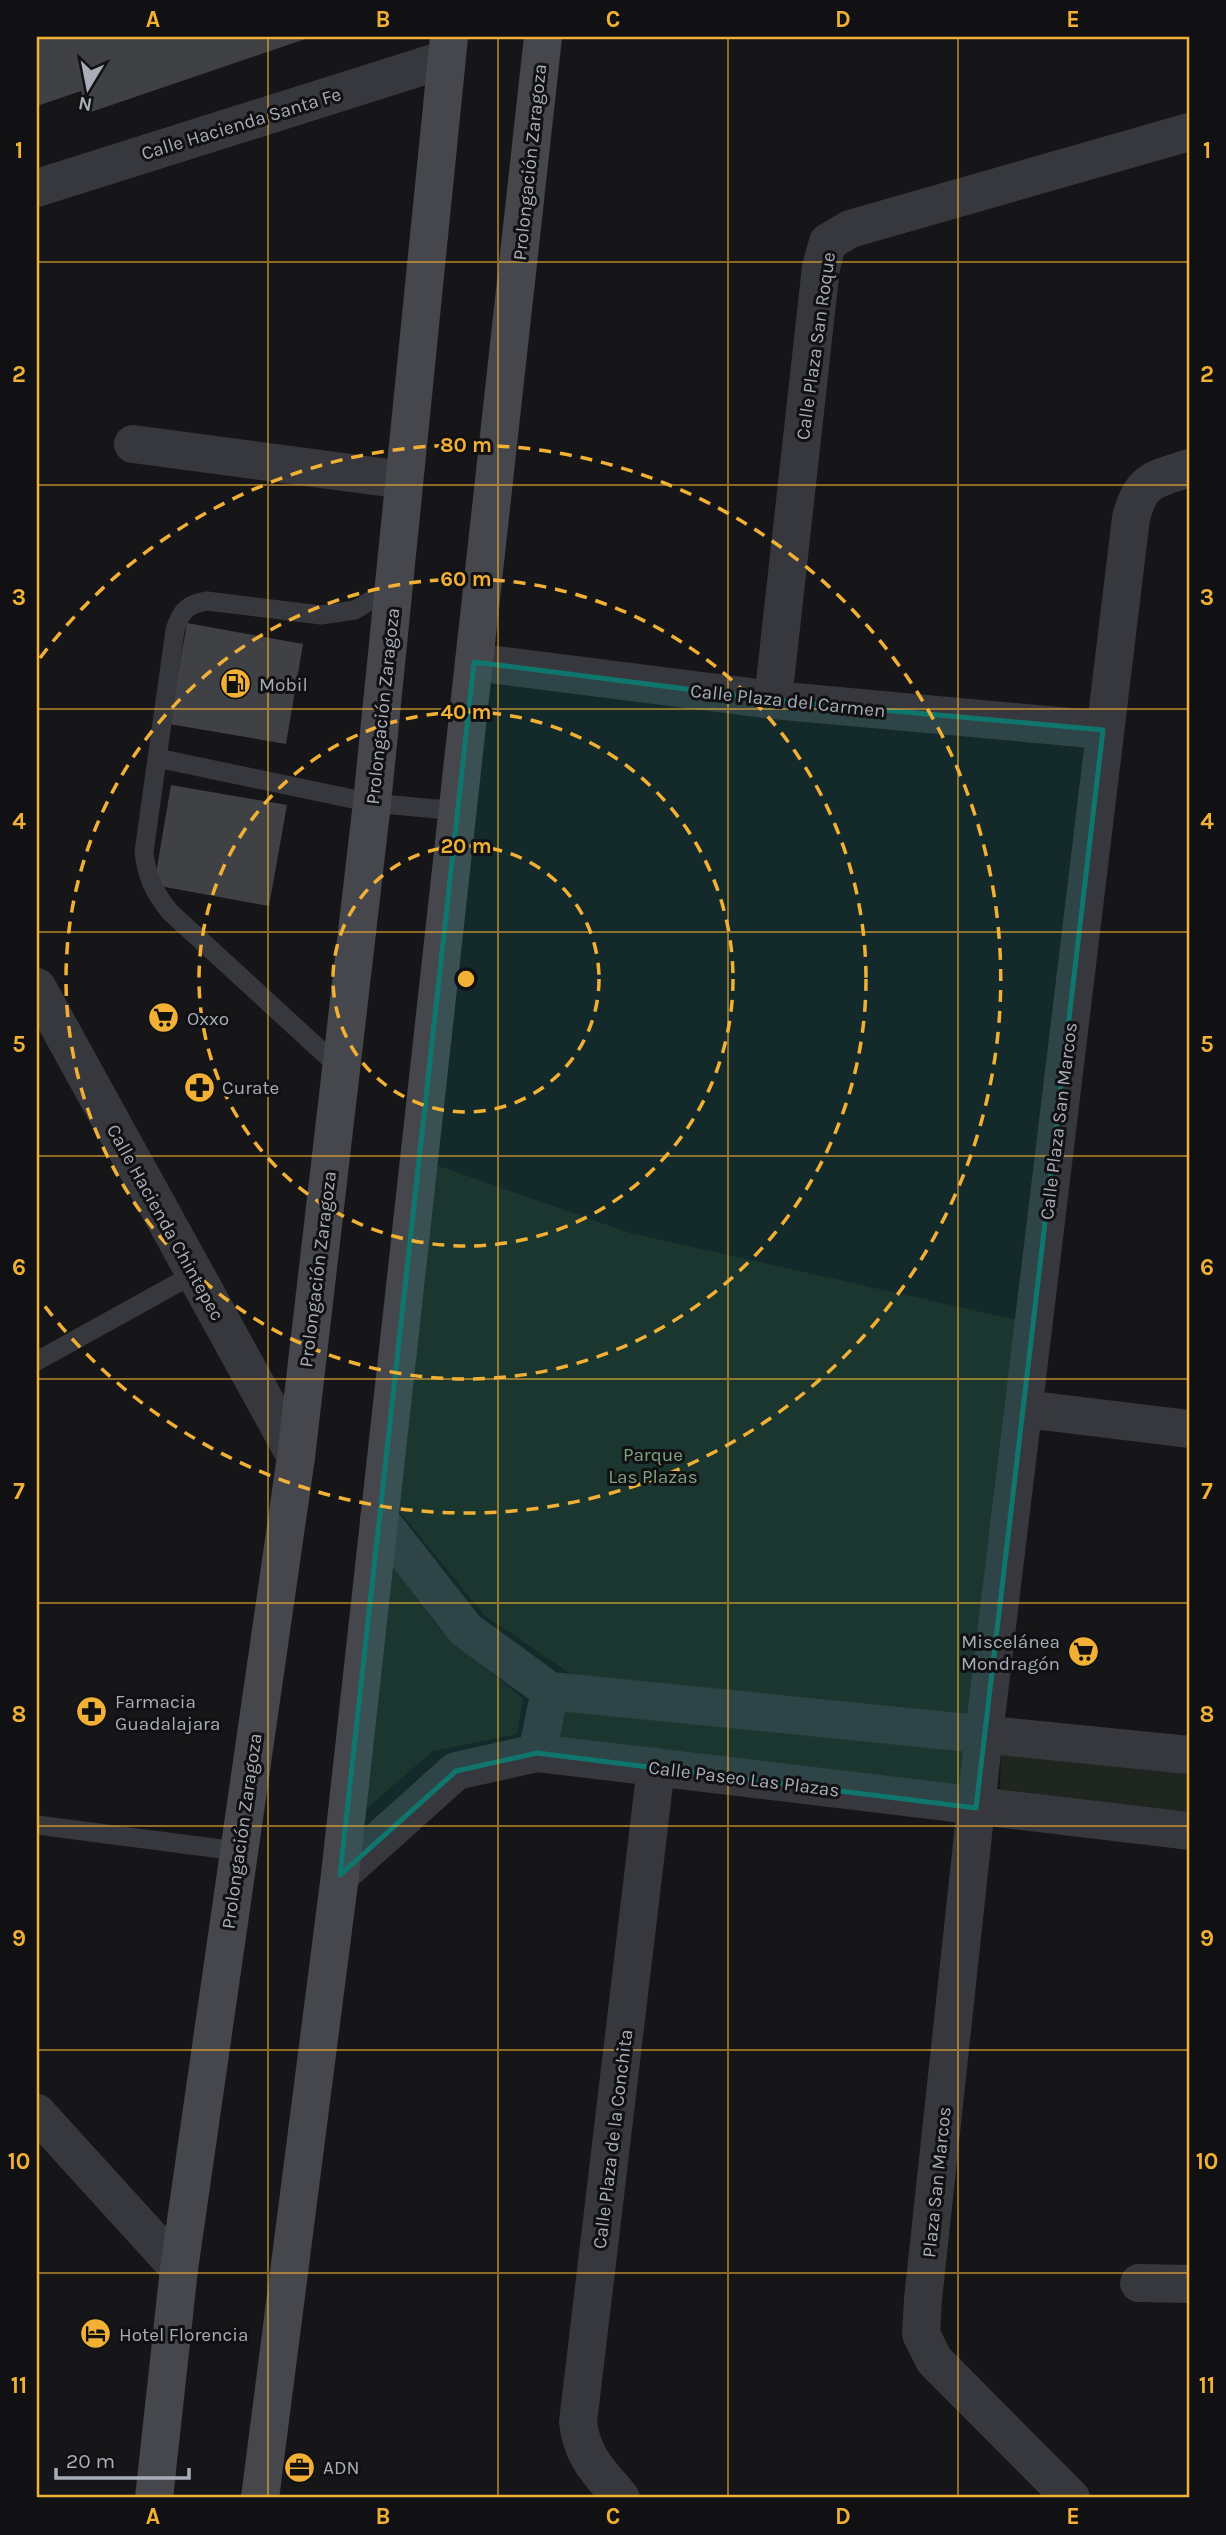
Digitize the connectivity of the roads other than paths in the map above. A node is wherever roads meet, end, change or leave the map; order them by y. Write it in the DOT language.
graph roads {
  1 [pos="543,37"];
  2 [pos="448,48"];
  3 [pos="1189,132"];
  4 [pos="37,188"];
  5 [pos="133,444"];
  6 [pos="1189,468"];
  7 [pos="404,480"];
  8 [pos="394,586"];
  9 [pos="474,662"];
  10 [pos="773,700"];
  11 [pos="1103,730"];
  12 [pos="157,758"];
  13 [pos="372,803"];
  14 [pos="458,811"];
  15 [pos="37,987"];
  16 [pos="341,1069"];
  17 [pos="194,1274"];
  18 [pos="37,1361"];
  19 [pos="1025,1409"];
  20 [pos="1189,1429"];
  21 [pos="296,1457"];
  22 [pos="379,1519"];
  23 [pos="550,1691"];
  24 [pos="985,1736"];
  25 [pos="537,1753"];
  26 [pos="1189,1755"];
  27 [pos="656,1767"];
  28 [pos="976,1808"];
  29 [pos="37,1825"];
  30 [pos="1189,1831"];
  31 [pos="237,1852"];
  32 [pos="340,1875"];
  33 [pos="37,2113"];
  34 [pos="179,2269"];
  35 [pos="1139,2283"];
  36 [pos="1189,2284"];
  37 [pos="154,2498"];
  38 [pos="260,2498"];
  39 [pos="621,2498"];
  40 [pos="1071,2498"];
  1 -- 9 [label="main road, Prolongación Zaragoza"];
  2 -- 4 [label="street, Calle Hacienda Santa Fe"];
  2 -- 7 [label="main road, Prolongación Zaragoza"];
  3 -- 10 [label="street, Calle Plaza San Roque"];
  5 -- 7 [label="street"];
  6 -- 11 [label="street, Calle Plaza San Marcos"];
  7 -- 8 [label="main road, Prolongación Zaragoza"];
  8 -- 12 [label="lane"];
  8 -- 13 [label="main road, Prolongación Zaragoza"];
  9 -- 10 [label="street, Calle Plaza del Carmen"];
  9 -- 14 [label="main road, Prolongación Zaragoza"];
  10 -- 11 [label="street, Calle Plaza del Carmen"];
  11 -- 19 [label="street, Calle Plaza San Marcos"];
  12 -- 13 [label="lane"];
  12 -- 16 [label="lane"];
  13 -- 14 [label="lane"];
  13 -- 16 [label="main road, Prolongación Zaragoza"];
  14 -- 22 [label="main road, Prolongación Zaragoza"];
  15 -- 17 [label="street, Calle Hacienda Chintepec"];
  16 -- 21 [label="main road, Prolongación Zaragoza"];
  17 -- 18 [label="lane"];
  17 -- 21 [label="street, Calle Hacienda Chintepec"];
  19 -- 20 [label="street"];
  19 -- 24 [label="street, Calle Plaza San Marcos"];
  21 -- 31 [label="main road, Prolongación Zaragoza"];
  22 -- 23 [label="street"];
  22 -- 32 [label="main road, Prolongación Zaragoza"];
  23 -- 24 [label="street"];
  23 -- 25 [label="street"];
  24 -- 26 [label="street"];
  24 -- 28 [label="street, Calle Plaza San Marcos"];
  25 -- 27 [label="street, Calle Paseo Las Plazas"];
  25 -- 32 [label="street, Calle Paseo Las Plazas"];
  27 -- 28 [label="street, Calle Paseo Las Plazas"];
  27 -- 39 [label="street, Calle Plaza de la Conchita"];
  28 -- 30 [label="street, Calle Paseo Las Plazas"];
  28 -- 40 [label="street, Plaza San Marcos"];
  29 -- 31 [label="lane"];
  31 -- 34 [label="main road, Prolongación Zaragoza"];
  32 -- 38 [label="main road, Prolongación Zaragoza"];
  33 -- 34 [label="street"];
  34 -- 37 [label="main road, Prolongación Zaragoza"];
  35 -- 36 [label="street"];
}
